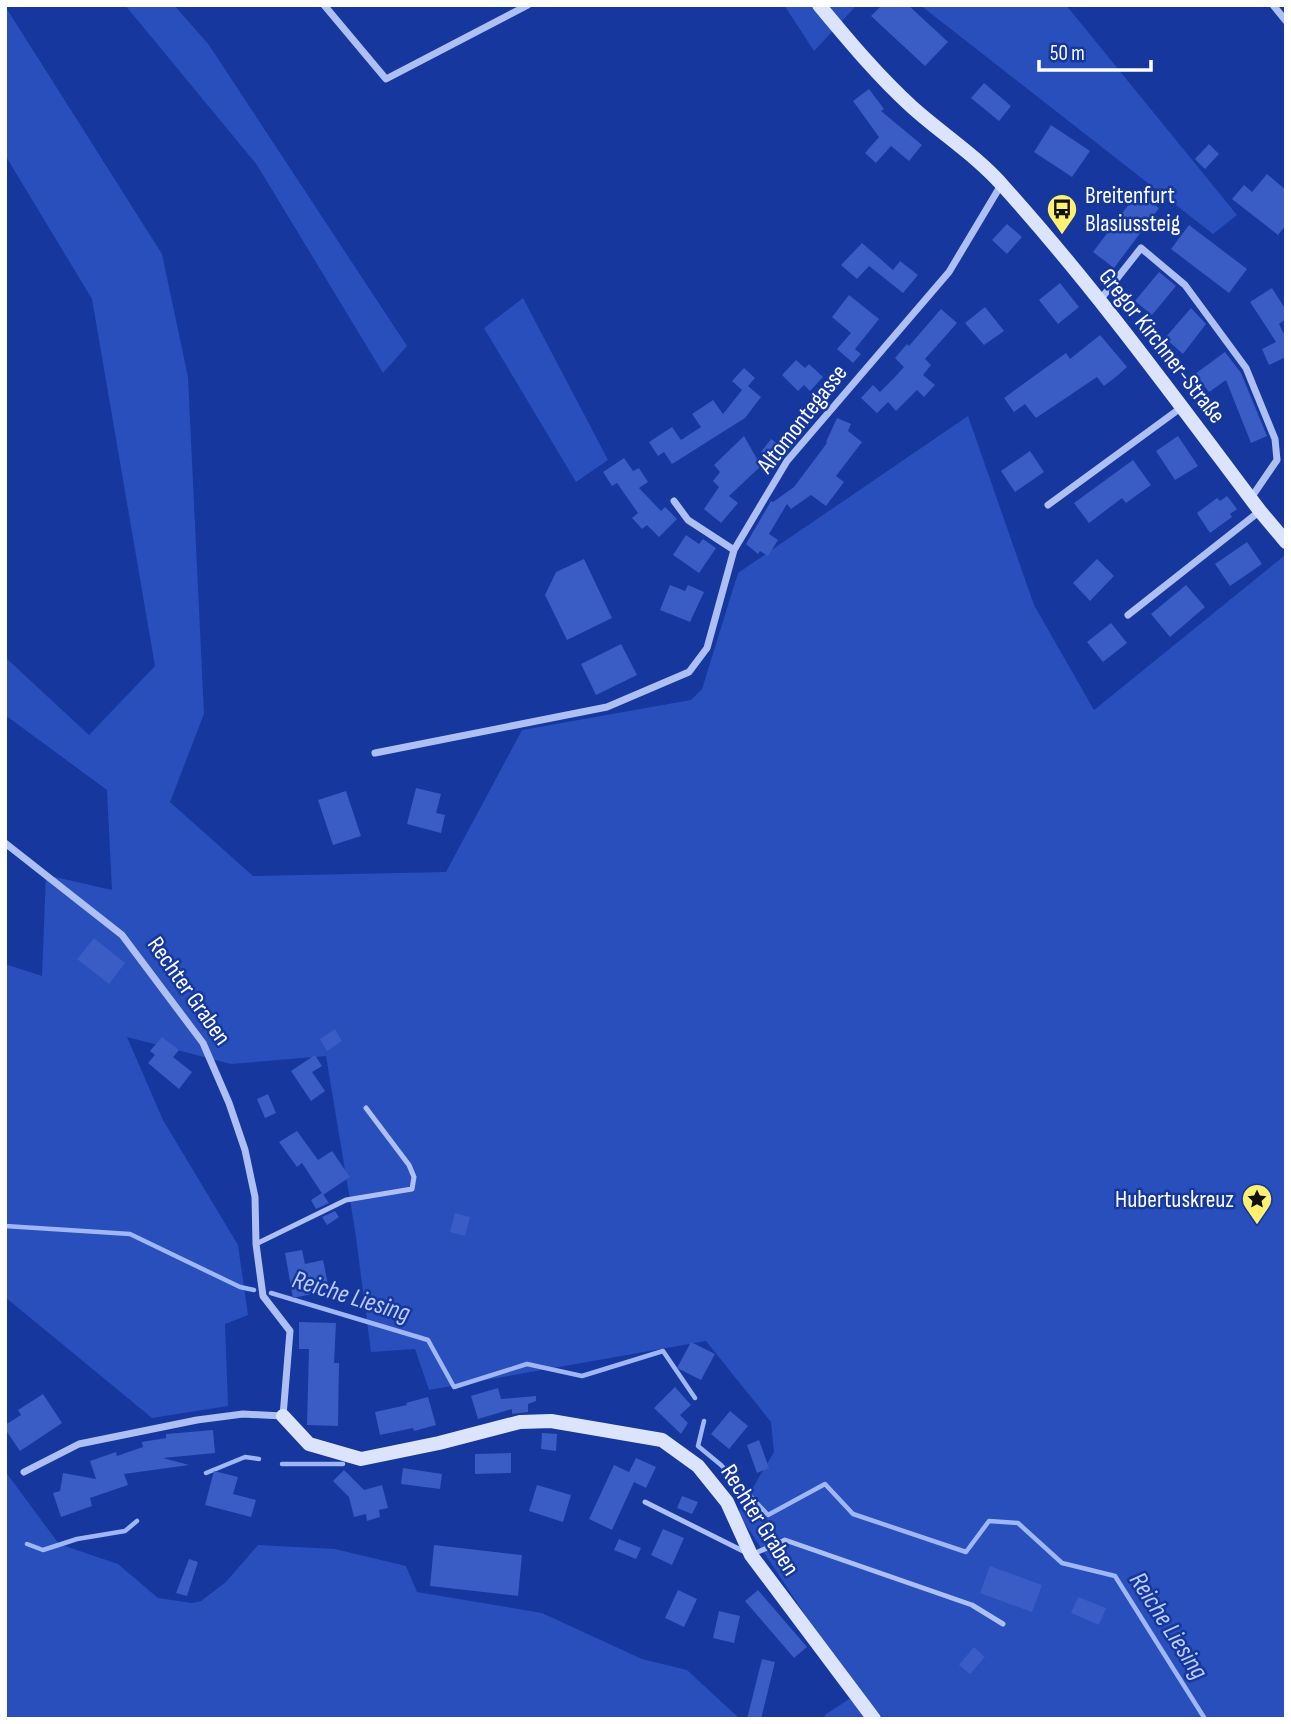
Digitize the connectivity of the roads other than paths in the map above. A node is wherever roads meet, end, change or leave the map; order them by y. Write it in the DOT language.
graph roads {
  1 [pos="324,5"];
  2 [pos="528,5"];
  3 [pos="819,5"];
  4 [pos="1273,5"];
  5 [pos="1286,21"];
  6 [pos="1002,184"];
  7 [pos="1100,301"];
  8 [pos="1182,407"];
  9 [pos="1251,498"];
  10 [pos="674,501"];
  11 [pos="1048,505"];
  12 [pos="1260,511"];
  13 [pos="1286,542"];
  14 [pos="734,550"];
  15 [pos="1128,615"];
  16 [pos="376,752"];
  17 [pos="5,843"];
  18 [pos="366,1108"];
  19 [pos="256,1244"];
  20 [pos="283,1416"];
  21 [pos="24,1472"];
  22 [pos="645,1502"];
  23 [pos="751,1555"];
  24 [pos="1003,1624"];
  25 [pos="874,1719"];
  1 -- 2 [label="street"];
  3 -- 6 [label="street, Gregor Kirchner-Straße"];
  4 -- 5 [label="street"];
  6 -- 7 [label="street, Gregor Kirchner-Straße"];
  6 -- 14 [label="street, Altomontegasse"];
  7 -- 8 [label="street, Gregor Kirchner-Straße"];
  7 -- 9 [label="street"];
  8 -- 9 [label="street, Gregor Kirchner-Straße"];
  8 -- 11 [label="street"];
  9 -- 12 [label="street, Gregor Kirchner-Straße"];
  10 -- 14 [label="street"];
  12 -- 13 [label="street, Gregor Kirchner-Straße"];
  12 -- 15 [label="street"];
  14 -- 16 [label="street, Altomontegasse"];
  17 -- 19 [label="street, Rechter Graben"];
  18 -- 19 [label="lane"];
  19 -- 20 [label="street, Rechter Graben"];
  20 -- 21 [label="street"];
  20 -- 23 [label="street, Rechter Graben"];
  22 -- 23 [label="lane"];
  23 -- 24 [label="lane"];
  23 -- 25 [label="street, Rechter Graben"];
}
